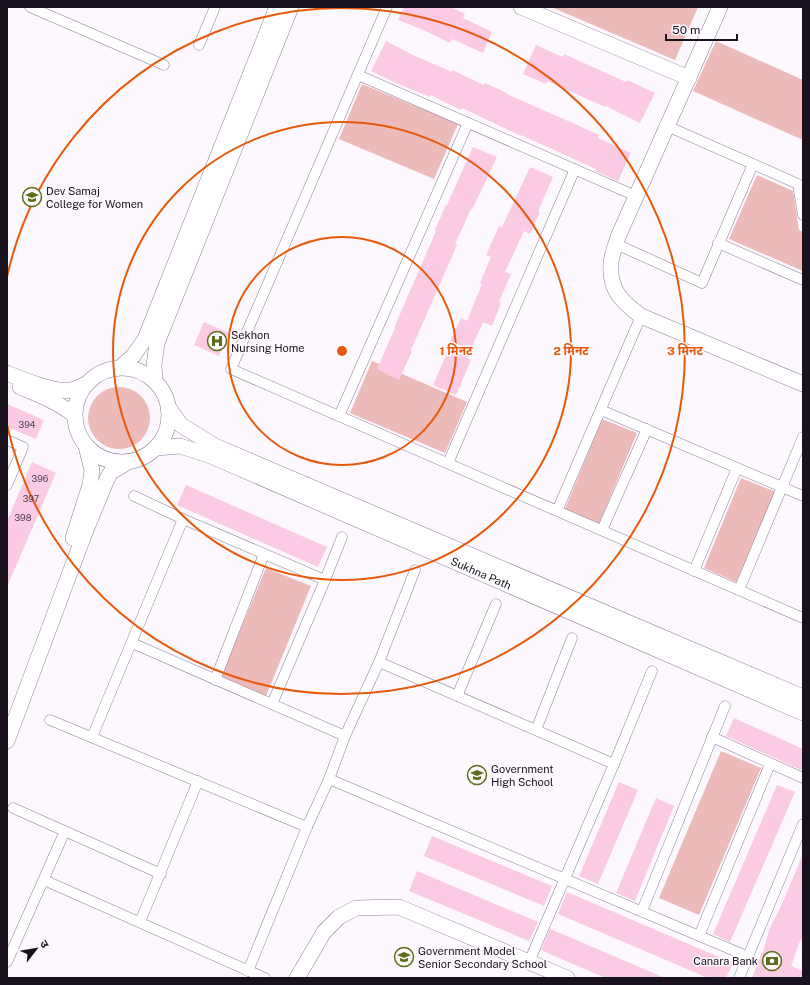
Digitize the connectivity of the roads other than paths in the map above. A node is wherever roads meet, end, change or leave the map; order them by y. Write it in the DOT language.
graph roads {
  1 [pos="30,7"];
  2 [pos="215,7"];
  3 [pos="277,7"];
  4 [pos="291,7"];
  5 [pos="387,7"];
  6 [pos="521,7"];
  7 [pos="720,7"];
  8 [pos="199,45"];
  9 [pos="164,65"];
  10 [pos="358,75"];
  11 [pos="688,78"];
  12 [pos="468,123"];
  13 [pos="667,126"];
  14 [pos="753,164"];
  15 [pos="575,169"];
  16 [pos="636,196"];
  17 [pos="803,215"];
  18 [pos="718,243"];
  19 [pos="616,244"];
  20 [pos="803,280"];
  21 [pos="640,316"];
  22 [pos="121,367"];
  23 [pos="7,372"];
  24 [pos="155,381"];
  25 [pos="7,382"];
  26 [pos="86,384"];
  27 [pos="803,384"];
  28 [pos="169,408"];
  29 [pos="601,410"];
  30 [pos="74,415"];
  31 [pos="339,416"];
  32 [pos="647,429"];
  33 [pos="803,437"];
  34 [pos="7,440"];
  35 [pos="86,446"];
  36 [pos="156,448"];
  37 [pos="128,462"];
  38 [pos="448,463"];
  39 [pos="737,468"];
  40 [pos="7,485"];
  41 [pos="783,487"];
  42 [pos="134,496"];
  43 [pos="803,496"];
  44 [pos="557,511"];
  45 [pos="183,519"];
  46 [pos="602,530"];
  47 [pos="342,536"];
  48 [pos="264,554"];
  49 [pos="415,570"];
  50 [pos="694,570"];
  51 [pos="325,580"];
  52 [pos="739,590"];
  53 [pos="496,604"];
  54 [pos="803,618"];
  55 [pos="572,638"];
  56 [pos="132,643"];
  57 [pos="379,662"];
  58 [pos="652,671"];
  59 [pos="215,680"];
  60 [pos="458,696"];
  61 [pos="803,697"];
  62 [pos="272,704"];
  63 [pos="725,706"];
  64 [pos="7,713"];
  65 [pos="803,713"];
  66 [pos="50,720"];
  67 [pos="536,730"];
  68 [pos="345,736"];
  69 [pos="92,737"];
  70 [pos="712,738"];
  71 [pos="7,741"];
  72 [pos="614,764"];
  73 [pos="770,764"];
  74 [pos="803,778"];
  75 [pos="329,779"];
  76 [pos="198,781"];
  77 [pos="13,808"];
  78 [pos="803,824"];
  79 [pos="307,827"];
  80 [pos="66,831"];
  81 [pos="161,874"];
  82 [pos="565,879"];
  83 [pos="44,880"];
  84 [pos="642,912"];
  85 [pos="140,922"];
  86 [pos="699,936"];
  87 [pos="748,957"];
  88 [pos="7,962"];
  89 [pos="529,962"];
  90 [pos="248,971"];
  91 [pos="265,978"];
  92 [pos="298,978"];
  93 [pos="567,978"];
  94 [pos="740,978"];
  1 -- 9 [label="street"];
  2 -- 8 [label="street"];
  3 -- 22 [label="main road"];
  4 -- 24 [label="main road"];
  5 -- 10 [label="street"];
  6 -- 11 [label="main road"];
  7 -- 11 [label="main road"];
  10 -- 12 [label="street"];
  10 -- 31 [label="street"];
  11 -- 13 [label="main road"];
  12 -- 15 [label="street"];
  12 -- 31 [label="street"];
  13 -- 14 [label="street"];
  13 -- 16 [label="main road"];
  14 -- 17 [label="street"];
  14 -- 18 [label="street"];
  15 -- 16 [label="street"];
  15 -- 38 [label="street"];
  16 -- 19 [label="main road"];
  18 -- 19 [label="street"];
  18 -- 20 [label="street"];
  19 -- 21 [label="main road"];
  21 -- 27 [label="main road"];
  21 -- 29 [label="street"];
  22 -- 24 [label="main road"];
  22 -- 26 [label="main road"];
  23 -- 26 [label="main road"];
  24 -- 28 [label="main road"];
  25 -- 30 [label="main road"];
  26 -- 30 [label="main road"];
  28 -- 36 [label="main road"];
  28 -- 61 [label="main road, Sukhna Path"];
  29 -- 32 [label="street"];
  29 -- 44 [label="street"];
  30 -- 35 [label="main road"];
  31 -- 38 [label="street"];
  32 -- 39 [label="street"];
  32 -- 46 [label="street"];
  33 -- 41 [label="street"];
  34 -- 40 [label="street"];
  35 -- 37 [label="main road"];
  35 -- 64 [label="main road"];
  36 -- 37 [label="main road"];
  36 -- 65 [label="main road, Sukhna Path"];
  37 -- 71 [label="main road"];
  38 -- 44 [label="street"];
  39 -- 41 [label="street"];
  39 -- 50 [label="street"];
  41 -- 43 [label="street"];
  41 -- 52 [label="street"];
  42 -- 45 [label="street"];
  44 -- 46 [label="street"];
  45 -- 48 [label="street"];
  45 -- 56 [label="street"];
  46 -- 50 [label="street"];
  47 -- 51 [label="street"];
  48 -- 51 [label="street"];
  48 -- 59 [label="street"];
  49 -- 57 [label="street"];
  50 -- 52 [label="street"];
  51 -- 62 [label="street"];
  52 -- 54 [label="street"];
  53 -- 60 [label="street"];
  55 -- 67 [label="street"];
  56 -- 59 [label="street"];
  56 -- 69 [label="street"];
  57 -- 60 [label="street"];
  57 -- 68 [label="street"];
  58 -- 72 [label="street"];
  59 -- 62 [label="street"];
  60 -- 67 [label="street"];
  62 -- 68 [label="street"];
  63 -- 70 [label="street"];
  66 -- 69 [label="street"];
  67 -- 72 [label="street"];
  68 -- 75 [label="street"];
  69 -- 76 [label="street"];
  70 -- 73 [label="street"];
  70 -- 84 [label="street"];
  72 -- 82 [label="street"];
  73 -- 74 [label="street"];
  73 -- 86 [label="street"];
  75 -- 79 [label="street"];
  75 -- 82 [label="street"];
  76 -- 79 [label="street"];
  76 -- 81 [label="street"];
  77 -- 80 [label="street"];
  78 -- 87 [label="street"];
  79 -- 90 [label="street"];
  80 -- 81 [label="street"];
  80 -- 83 [label="street"];
  81 -- 85 [label="street"];
  82 -- 84 [label="street"];
  82 -- 89 [label="street"];
  83 -- 85 [label="street"];
  83 -- 88 [label="street"];
  84 -- 86 [label="street"];
  85 -- 90 [label="street"];
  86 -- 87 [label="street"];
  87 -- 94 [label="street"];
  89 -- 92 [label="main road"];
  89 -- 93 [label="main road"];
  90 -- 91 [label="street"];
}
